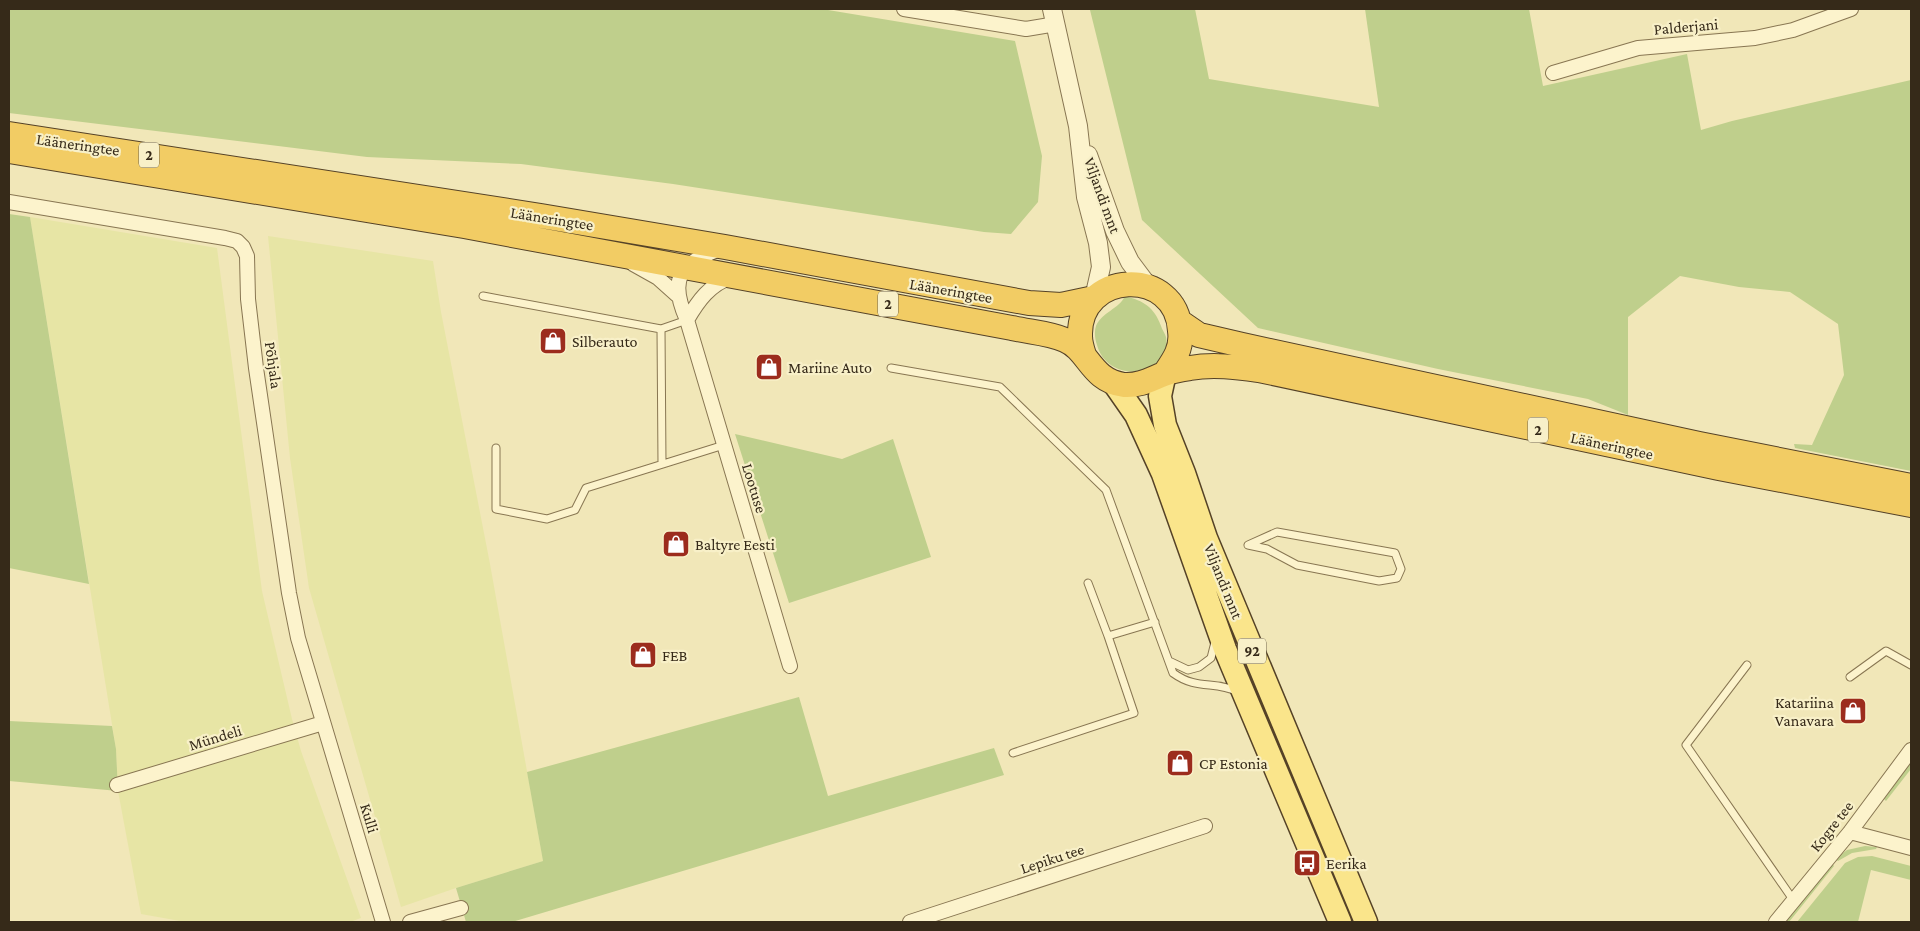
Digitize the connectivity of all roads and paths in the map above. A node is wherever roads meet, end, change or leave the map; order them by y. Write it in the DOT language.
graph roads {
  1 [pos="904,9"];
  2 [pos="1851,9"];
  3 [pos="1054,16"];
  4 [pos="1553,73"];
  5 [pos="1078,126"];
  6 [pos="9,134"];
  7 [pos="9,152"];
  8 [pos="9,202"];
  9 [pos="726,247"];
  10 [pos="612,253"];
  11 [pos="687,266"];
  12 [pos="741,276"];
  13 [pos="1148,286"];
  14 [pos="677,295"];
  15 [pos="483,296"];
  16 [pos="1094,298"];
  17 [pos="687,320"];
  18 [pos="1180,322"];
  19 [pos="661,328"];
  20 [pos="1084,355"];
  21 [pos="891,368"];
  22 [pos="1165,373"];
  23 [pos="1113,382"];
  24 [pos="724,445"];
  25 [pos="496,448"];
  26 [pos="662,464"];
  27 [pos="1911,486"];
  28 [pos="1911,505"];
  29 [pos="1248,545"];
  30 [pos="1088,583"];
  31 [pos="1155,622"];
  32 [pos="1219,630"];
  33 [pos="1108,636"];
  34 [pos="1169,661"];
  35 [pos="1747,665"];
  36 [pos="1911,665"];
  37 [pos="790,666"];
  38 [pos="1850,677"];
  39 [pos="1245,695"];
  40 [pos="323,723"];
  41 [pos="1911,750"];
  42 [pos="1013,753"];
  43 [pos="117,785"];
  44 [pos="1205,826"];
  45 [pos="1850,832"];
  46 [pos="1911,848"];
  47 [pos="1794,901"];
  48 [pos="461,908"];
  49 [pos="383,922"];
  50 [pos="410,922"];
  51 [pos="910,922"];
  52 [pos="1340,922"];
  53 [pos="1366,922"];
  54 [pos="1776,922"];
  1 -- 3 [label="street"];
  2 -- 4 [label="street, Palderjani"];
  3 -- 5 [label="street, Viljandi mnt"];
  5 -- 13 [label="street, Viljandi mnt"];
  5 -- 16 [label="street, Viljandi mnt"];
  6 -- 9 [label="highway, Lääneringtee / 2"];
  7 -- 10 [label="highway, Lääneringtee / 2"];
  8 -- 40 [label="street, Põhjala"];
  9 -- 11 [label="street"];
  9 -- 16 [label="highway, Lääneringtee / 2"];
  10 -- 11 [label="highway, Lääneringtee / 2"];
  10 -- 14 [label="street, Lootuse"];
  11 -- 12 [label="highway, Lääneringtee / 2"];
  11 -- 14 [label="street"];
  12 -- 17 [label="street"];
  12 -- 20 [label="highway, Lääneringtee / 2"];
  13 -- 16 [label="highway, Lääneringtee / 2"];
  13 -- 18 [label="highway, Lääneringtee / 2"];
  14 -- 17 [label="street, Lootuse"];
  15 -- 19 [label="lane"];
  16 -- 20 [label="highway, Lääneringtee / 2"];
  17 -- 19 [label="lane"];
  17 -- 24 [label="street, Lootuse"];
  18 -- 22 [label="highway"];
  18 -- 27 [label="highway, Lääneringtee / 2"];
  19 -- 26 [label="lane"];
  20 -- 23 [label="highway, Lääneringtee / 2"];
  21 -- 31 [label="lane"];
  22 -- 23 [label="highway, Lääneringtee / 2"];
  22 -- 28 [label="highway, Lääneringtee / 2"];
  22 -- 53 [label="main road, Viljandi mnt / 92"];
  23 -- 32 [label="main road, Viljandi mnt / 92"];
  24 -- 26 [label="lane"];
  24 -- 37 [label="street, Lootuse"];
  25 -- 26 [label="lane"];
  29 -- 29 [label="lane"];
  30 -- 33 [label="lane"];
  31 -- 33 [label="lane"];
  31 -- 34 [label="lane"];
  32 -- 34 [label="lane"];
  32 -- 39 [label="main road, Viljandi mnt / 92"];
  33 -- 42 [label="lane"];
  34 -- 39 [label="lane"];
  35 -- 47 [label="lane"];
  36 -- 38 [label="lane"];
  39 -- 52 [label="main road, Viljandi mnt / 92"];
  40 -- 43 [label="street, Mündeli"];
  40 -- 49 [label="street, Kulli"];
  41 -- 45 [label="street, Kogre tee"];
  44 -- 51 [label="street, Lepiku tee"];
  45 -- 46 [label="street"];
  45 -- 47 [label="street, Kogre tee"];
  47 -- 54 [label="street, Kogre tee"];
  48 -- 50 [label="street"];
}
